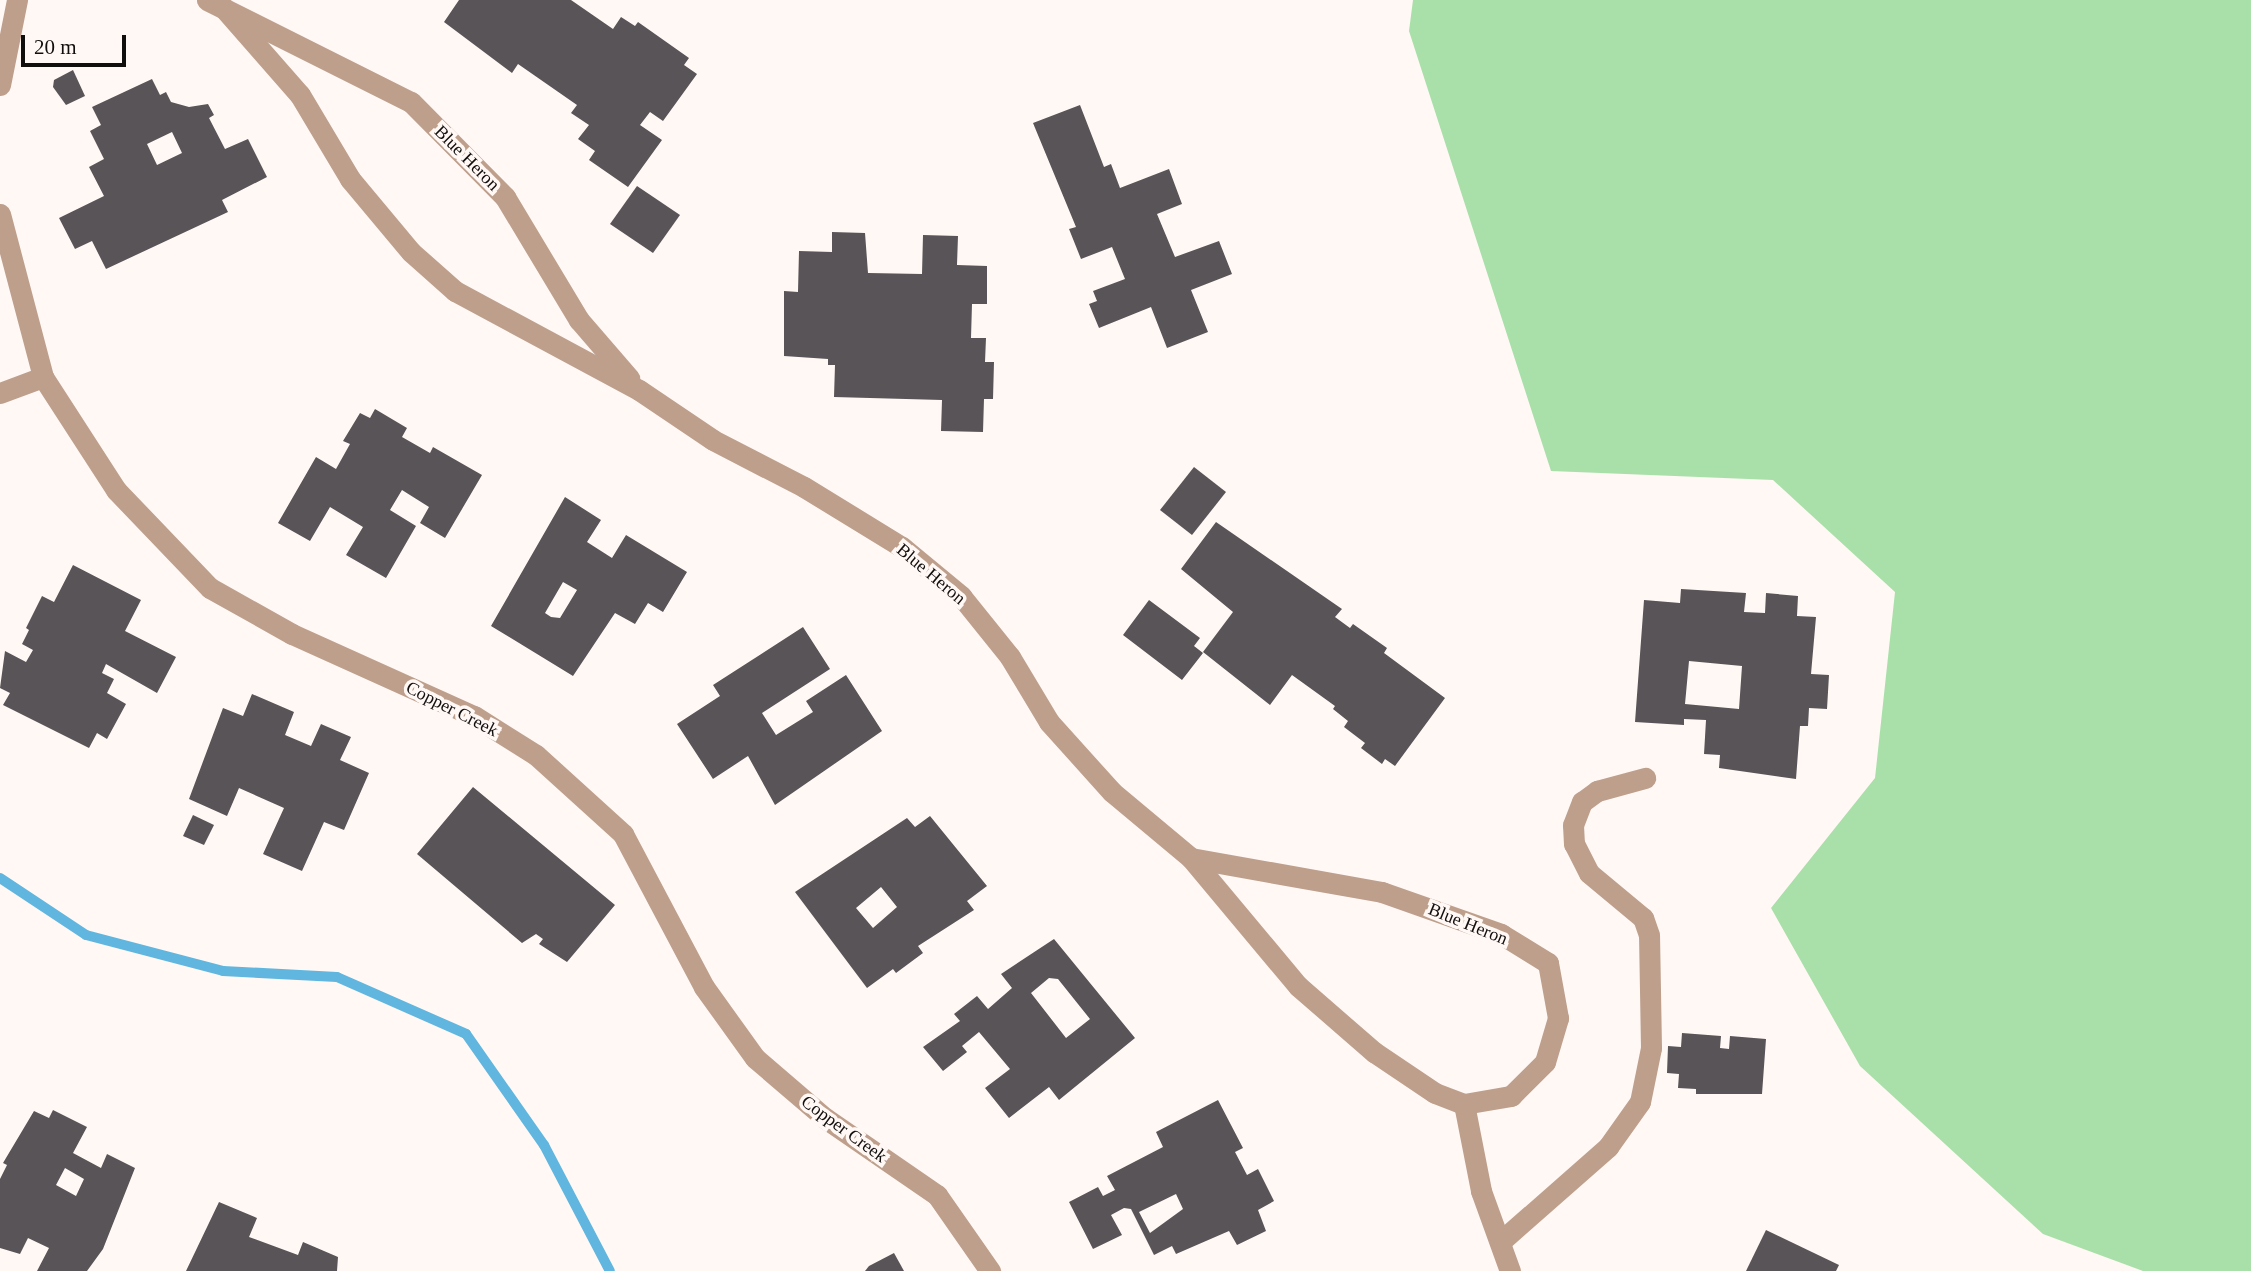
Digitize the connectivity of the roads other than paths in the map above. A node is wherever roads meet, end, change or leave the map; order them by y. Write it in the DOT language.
graph roads {
  1 [pos="17,0"];
  2 [pos="214,3"];
  3 [pos="0,85"];
  4 [pos="0,214"];
  5 [pos="43,377"];
  6 [pos="639,390"];
  7 [pos="0,393"];
  8 [pos="1646,778"];
  9 [pos="1191,858"];
  10 [pos="1464,1104"];
  11 [pos="1500,1242"];
  12 [pos="990,1271"];
  13 [pos="1510,1271"];
  1 -- 3 [label="street"];
  2 -- 6 [label="street, Blue Heron"];
  2 -- 6 [label="street, Blue Heron"];
  4 -- 5 [label="street, Copper Creek"];
  5 -- 7 [label="street"];
  5 -- 12 [label="street, Copper Creek"];
  6 -- 9 [label="street, Blue Heron"];
  8 -- 11 [label="street"];
  9 -- 10 [label="street, Blue Heron"];
  9 -- 10 [label="street, Blue Heron"];
  10 -- 11 [label="street"];
  11 -- 13 [label="street"];
}
